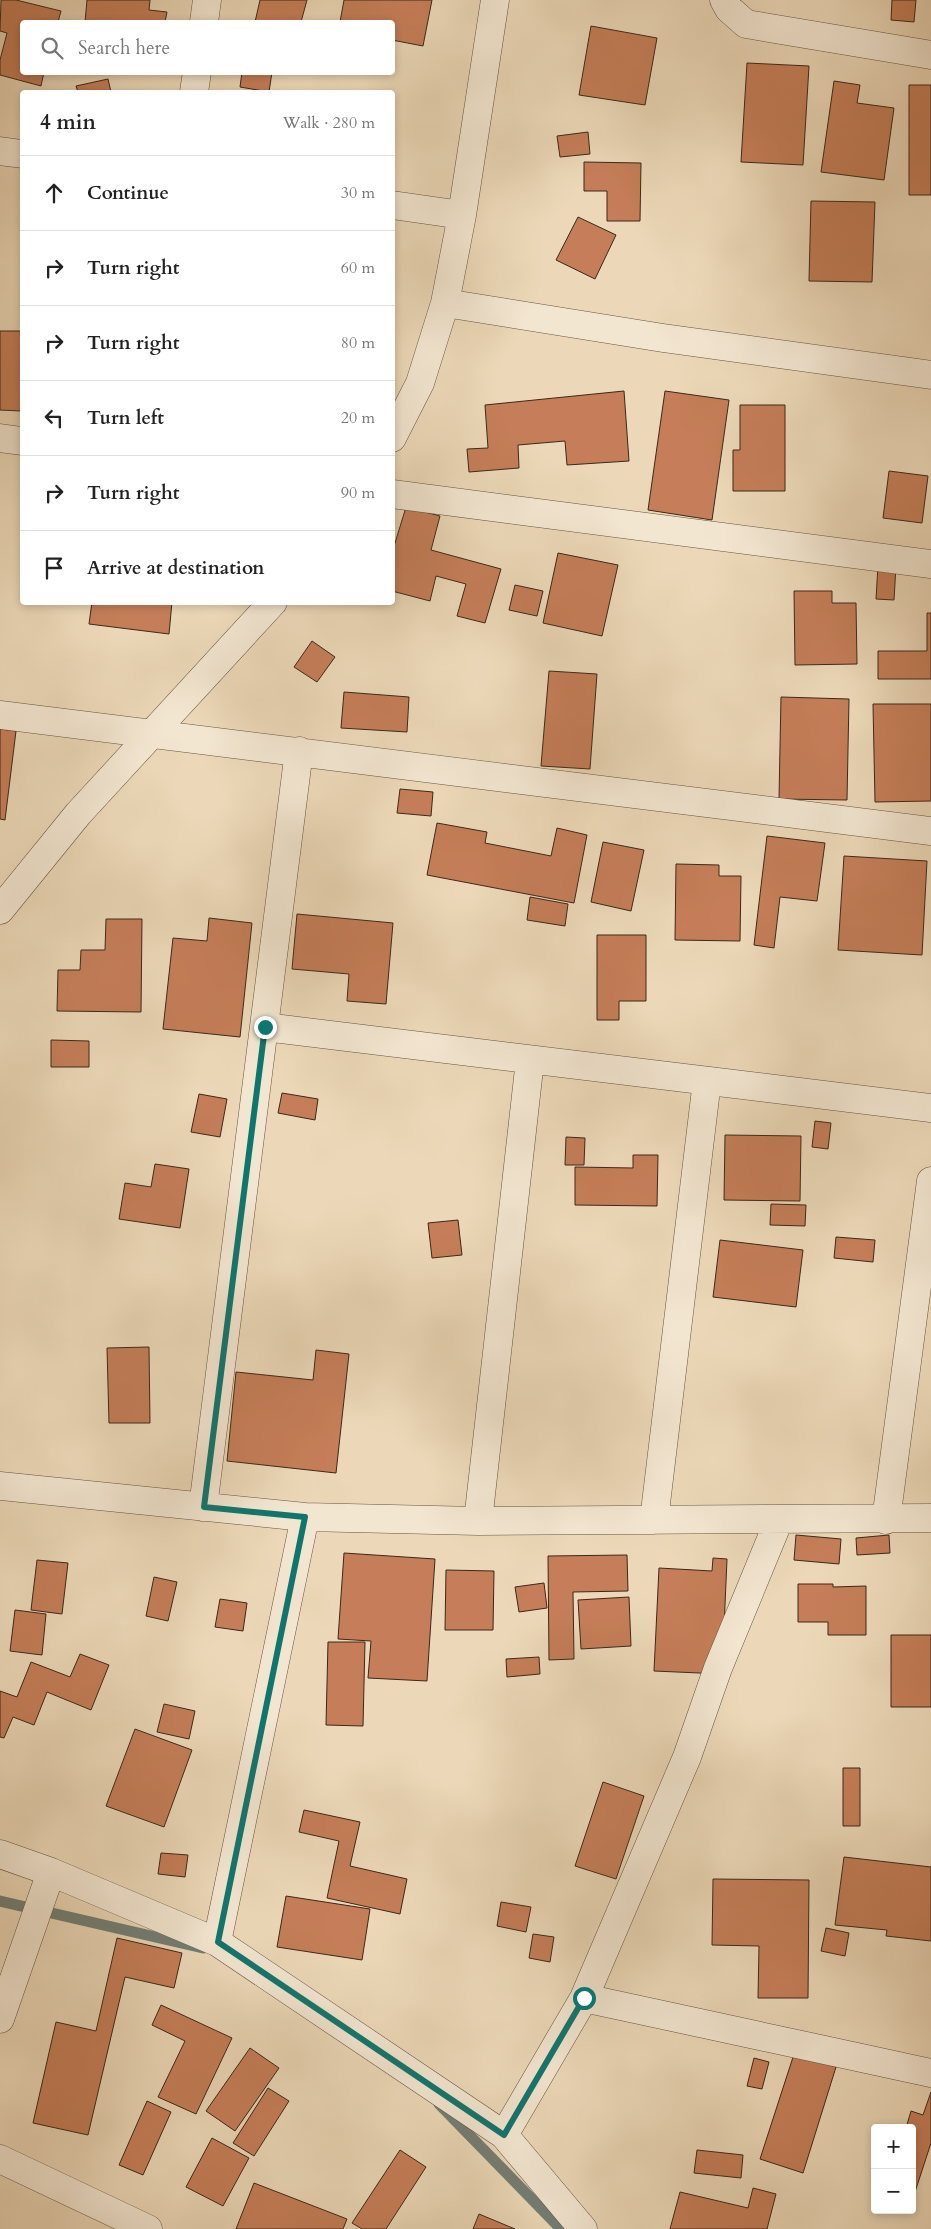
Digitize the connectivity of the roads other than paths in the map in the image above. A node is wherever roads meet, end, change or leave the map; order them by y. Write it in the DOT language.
graph roads {
  1 [pos="207,0"];
  2 [pos="495,0"];
  3 [pos="724,0"];
  4 [pos="204,20"];
  5 [pos="931,55"];
  6 [pos="197,75"];
  7 [pos="194,90"];
  8 [pos="0,151"];
  9 [pos="20,154"];
  10 [pos="395,205"];
  11 [pos="462,215"];
  12 [pos="445,303"];
  13 [pos="931,375"];
  14 [pos="395,432"];
  15 [pos="0,438"];
  16 [pos="20,441"];
  17 [pos="395,494"];
  18 [pos="931,564"];
  19 [pos="270,605"];
  20 [pos="0,715"];
  21 [pos="153,735"];
  22 [pos="299,751"];
  23 [pos="931,831"];
  24 [pos="0,910"];
  25 [pos="265,1027"];
  26 [pos="530,1060"];
  27 [pos="706,1082"];
  28 [pos="931,1108"];
  29 [pos="931,1181"];
  30 [pos="0,1486"];
  31 [pos="204,1507"];
  32 [pos="305,1517"];
  33 [pos="931,1518"];
  34 [pos="654,1520"];
  35 [pos="779,1520"];
  36 [pos="886,1520"];
  37 [pos="478,1521"];
  38 [pos="0,1854"];
  39 [pos="51,1872"];
  40 [pos="218,1942"];
  41 [pos="584,1998"];
  42 [pos="0,2019"];
  43 [pos="931,2073"];
  44 [pos="504,2135"];
  45 [pos="0,2159"];
  46 [pos="148,2229"];
  47 [pos="583,2229"];
  1 -- 4 [label="street"];
  2 -- 11 [label="street"];
  3 -- 5 [label="street"];
  6 -- 7 [label="street"];
  8 -- 9 [label="street"];
  10 -- 11 [label="street"];
  11 -- 12 [label="street"];
  12 -- 13 [label="street"];
  12 -- 14 [label="street"];
  15 -- 16 [label="street"];
  17 -- 18 [label="street"];
  19 -- 21 [label="street"];
  20 -- 21 [label="street"];
  21 -- 22 [label="street"];
  21 -- 24 [label="street"];
  22 -- 23 [label="street"];
  22 -- 25 [label="street"];
  25 -- 26 [label="street"];
  25 -- 31 [label="street"];
  26 -- 27 [label="street"];
  26 -- 37 [label="street"];
  27 -- 28 [label="street"];
  27 -- 34 [label="street"];
  29 -- 36 [label="street"];
  30 -- 31 [label="street"];
  31 -- 32 [label="street"];
  32 -- 37 [label="street"];
  32 -- 40 [label="street"];
  33 -- 36 [label="street"];
  34 -- 35 [label="street"];
  34 -- 37 [label="street"];
  35 -- 36 [label="street"];
  35 -- 41 [label="street"];
  38 -- 39 [label="street"];
  39 -- 40 [label="street"];
  39 -- 42 [label="street"];
  40 -- 44 [label="street"];
  41 -- 43 [label="street"];
  41 -- 44 [label="street"];
  44 -- 47 [label="street"];
  45 -- 46 [label="street"];
}
